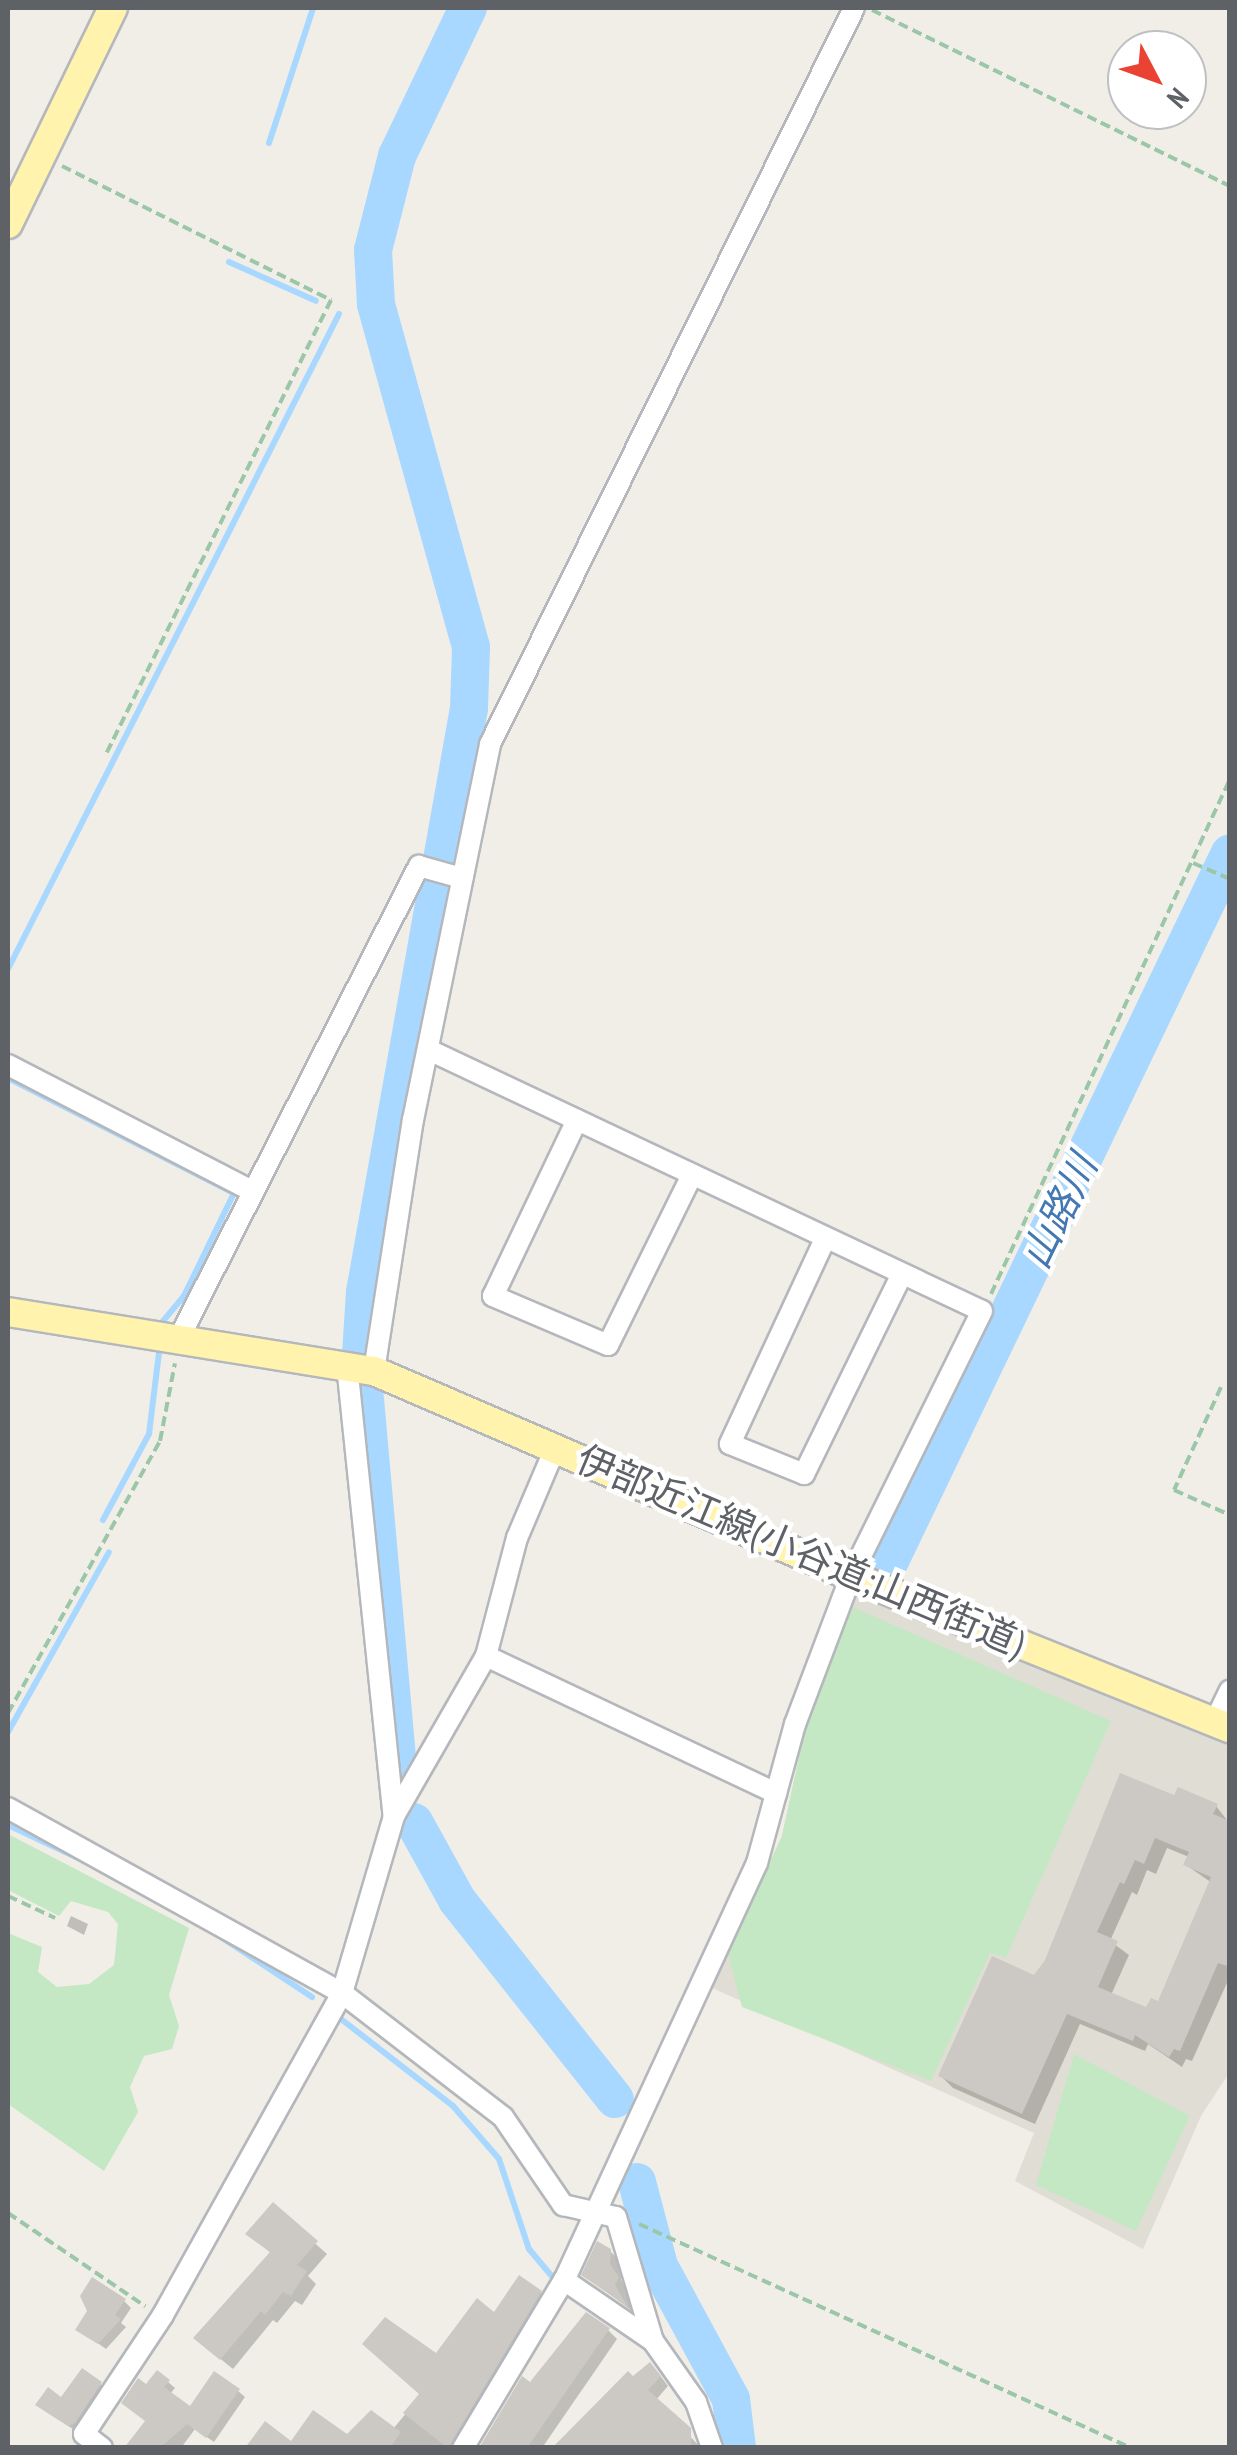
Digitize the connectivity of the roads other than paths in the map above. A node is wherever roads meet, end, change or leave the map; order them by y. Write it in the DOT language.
graph roads {
  1 [pos="114,8"];
  2 [pos="854,8"];
  3 [pos="8,224"];
  4 [pos="462,878"];
  5 [pos="429,1050"];
  6 [pos="8,1064"];
  7 [pos="576,1120"];
  8 [pos="692,1175"];
  9 [pos="250,1190"];
  10 [pos="825,1239"];
  11 [pos="902,1274"];
  12 [pos="8,1312"];
  13 [pos="179,1338"];
  14 [pos="357,1367"];
  15 [pos="556,1446"];
  16 [pos="851,1576"];
  17 [pos="486,1656"];
  18 [pos="1230,1690"];
  19 [pos="1222,1724"];
  20 [pos="776,1792"];
  21 [pos="8,1808"];
  22 [pos="394,1816"];
  23 [pos="342,1993"];
  24 [pos="592,2213"];
  25 [pos="564,2280"];
  26 [pos="653,2342"];
  27 [pos="88,2443"];
  28 [pos="464,2448"];
  29 [pos="712,2448"];
  1 -- 3 [label="main road"];
  2 -- 4 [label="street"];
  4 -- 5 [label="street"];
  4 -- 9 [label="street"];
  5 -- 7 [label="street"];
  5 -- 14 [label="street"];
  6 -- 9 [label="street"];
  7 -- 8 [label="street"];
  7 -- 8 [label="street"];
  8 -- 10 [label="street"];
  9 -- 13 [label="street"];
  10 -- 11 [label="street"];
  10 -- 11 [label="street"];
  11 -- 16 [label="street"];
  12 -- 13 [label="main road, 伊部近江線(小谷道;山西街道)"];
  13 -- 14 [label="main road, 伊部近江線(小谷道;山西街道)"];
  14 -- 15 [label="main road, 伊部近江線(小谷道;山西街道)"];
  14 -- 22 [label="street"];
  15 -- 16 [label="main road, 伊部近江線(小谷道;山西街道)"];
  15 -- 17 [label="street"];
  16 -- 19 [label="main road, 伊部近江線(小谷道;山西街道)"];
  16 -- 20 [label="street"];
  17 -- 20 [label="street"];
  17 -- 22 [label="street"];
  18 -- 19 [label="street"];
  20 -- 24 [label="street"];
  21 -- 23 [label="street"];
  22 -- 23 [label="street"];
  23 -- 24 [label="street"];
  23 -- 27 [label="street"];
  24 -- 25 [label="street"];
  24 -- 26 [label="street"];
  25 -- 26 [label="street"];
  25 -- 28 [label="street"];
  26 -- 29 [label="street"];
}
